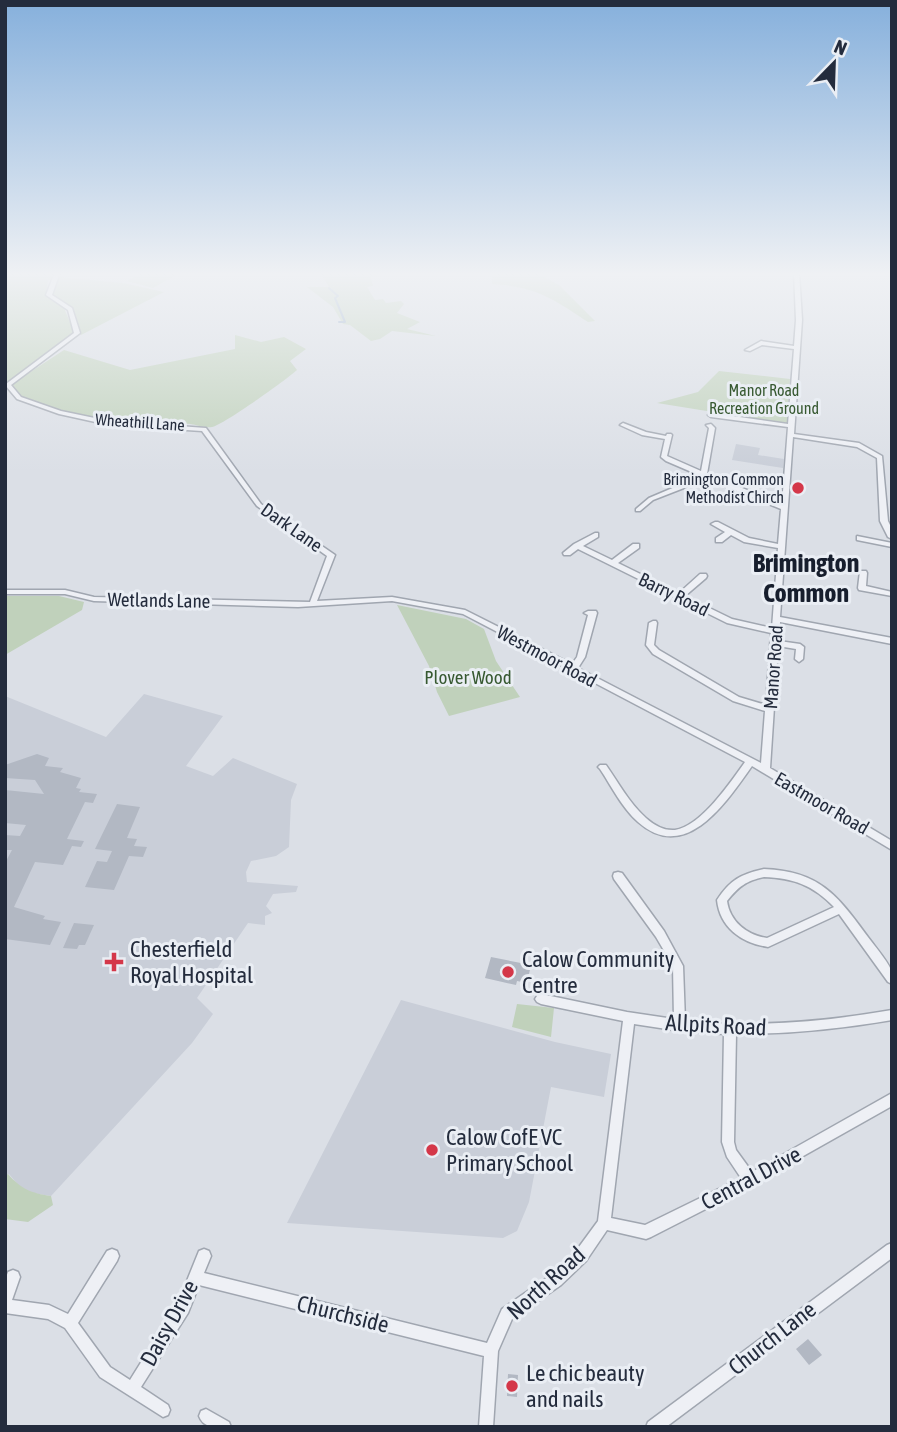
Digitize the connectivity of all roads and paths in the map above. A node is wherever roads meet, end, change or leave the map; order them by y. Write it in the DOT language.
graph roads {
  1 [pos="69,339"];
  2 [pos="797,339"];
  3 [pos="796,348"];
  4 [pos="748,350"];
  5 [pos="711,415"];
  6 [pos="623,425"];
  7 [pos="709,425"];
  8 [pos="198,427"];
  9 [pos="790,431"];
  10 [pos="706,475"];
  11 [pos="784,508"];
  12 [pos="638,510"];
  13 [pos="715,524"];
  14 [pos="730,532"];
  15 [pos="596,535"];
  16 [pos="892,537"];
  17 [pos="860,538"];
  18 [pos="719,540"];
  19 [pos="892,545"];
  20 [pos="577,546"];
  21 [pos="636,546"];
  22 [pos="782,547"];
  23 [pos="567,553"];
  24 [pos="612,564"];
  25 [pos="863,573"];
  26 [pos="703,576"];
  27 [pos="5,592"];
  28 [pos="892,594"];
  29 [pos="680,596"];
  30 [pos="313,603"];
  31 [pos="589,613"];
  32 [pos="776,619"];
  33 [pos="653,622"];
  34 [pos="775,631"];
  35 [pos="892,641"];
  36 [pos="774,643"];
  37 [pos="799,659"];
  38 [pos="572,670"];
  39 [pos="771,709"];
  40 [pos="749,762"];
  41 [pos="603,767"];
  42 [pos="765,769"];
  43 [pos="892,846"];
  44 [pos="618,876"];
  45 [pos="841,908"];
  46 [pos="892,979"];
  47 [pos="541,999"];
  48 [pos="892,1016"];
  49 [pos="629,1017"];
  50 [pos="680,1026"];
  51 [pos="730,1028"];
  52 [pos="892,1099"];
  53 [pos="750,1180"];
  54 [pos="604,1223"];
  55 [pos="892,1250"];
  56 [pos="112,1256"];
  57 [pos="204,1256"];
  58 [pos="13,1277"];
  59 [pos="196,1278"];
  60 [pos="5,1303"];
  61 [pos="70,1323"];
  62 [pos="491,1351"];
  63 [pos="132,1389"];
  64 [pos="163,1410"];
  65 [pos="206,1416"];
  66 [pos="224,1427"];
  67 [pos="486,1427"];
  68 [pos="653,1427"];
  1 -- 8 [label="street, Wheathill Lane"];
  2 -- 3 [label="street, Manor Road"];
  3 -- 4 [label="street"];
  3 -- 9 [label="street, Manor Road"];
  5 -- 9 [label="street"];
  6 -- 10 [label="street"];
  7 -- 10 [label="street"];
  8 -- 30 [label="street, Dark Lane"];
  9 -- 11 [label="street, Manor Road"];
  9 -- 16 [label="street"];
  10 -- 11 [label="street"];
  10 -- 12 [label="street"];
  11 -- 22 [label="street, Manor Road"];
  13 -- 14 [label="street"];
  14 -- 18 [label="street"];
  14 -- 22 [label="street"];
  15 -- 20 [label="street"];
  17 -- 19 [label="street"];
  20 -- 23 [label="street"];
  20 -- 24 [label="street, Barry Road"];
  21 -- 24 [label="street"];
  22 -- 32 [label="street, Manor Road"];
  24 -- 29 [label="street, Barry Road"];
  25 -- 28 [label="street"];
  26 -- 29 [label="street"];
  27 -- 30 [label="street, Wetlands Lane"];
  29 -- 34 [label="street, Barry Road"];
  30 -- 38 [label="street, Westmoor Road"];
  31 -- 38 [label="street"];
  32 -- 34 [label="street, Manor Road"];
  32 -- 35 [label="street"];
  33 -- 39 [label="street"];
  34 -- 36 [label="street, Manor Road"];
  36 -- 37 [label="street"];
  36 -- 39 [label="street, Manor Road"];
  38 -- 40 [label="street, Westmoor Road"];
  39 -- 42 [label="street, Manor Road"];
  40 -- 41 [label="street"];
  40 -- 42 [label="street, Westmoor Road"];
  42 -- 43 [label="street, Eastmoor Road"];
  44 -- 50 [label="street"];
  45 -- 45 [label="street"];
  45 -- 46 [label="street"];
  47 -- 49 [label="street, Allpits Road"];
  48 -- 51 [label="street, Allpits Road"];
  49 -- 50 [label="street, Allpits Road"];
  49 -- 54 [label="street, North Road"];
  50 -- 51 [label="street, Allpits Road"];
  51 -- 53 [label="street"];
  52 -- 53 [label="street, Central Drive"];
  53 -- 54 [label="street, Central Drive"];
  54 -- 62 [label="street, North Road"];
  55 -- 68 [label="street, Church Lane"];
  56 -- 61 [label="street"];
  57 -- 59 [label="street, Daisy Drive"];
  58 -- 60 [label="street"];
  59 -- 62 [label="street, Churchside"];
  59 -- 63 [label="street, Daisy Drive"];
  60 -- 61 [label="street"];
  61 -- 63 [label="street"];
  62 -- 67 [label="street, North Road"];
  63 -- 64 [label="street"];
  65 -- 66 [label="street"];
}
